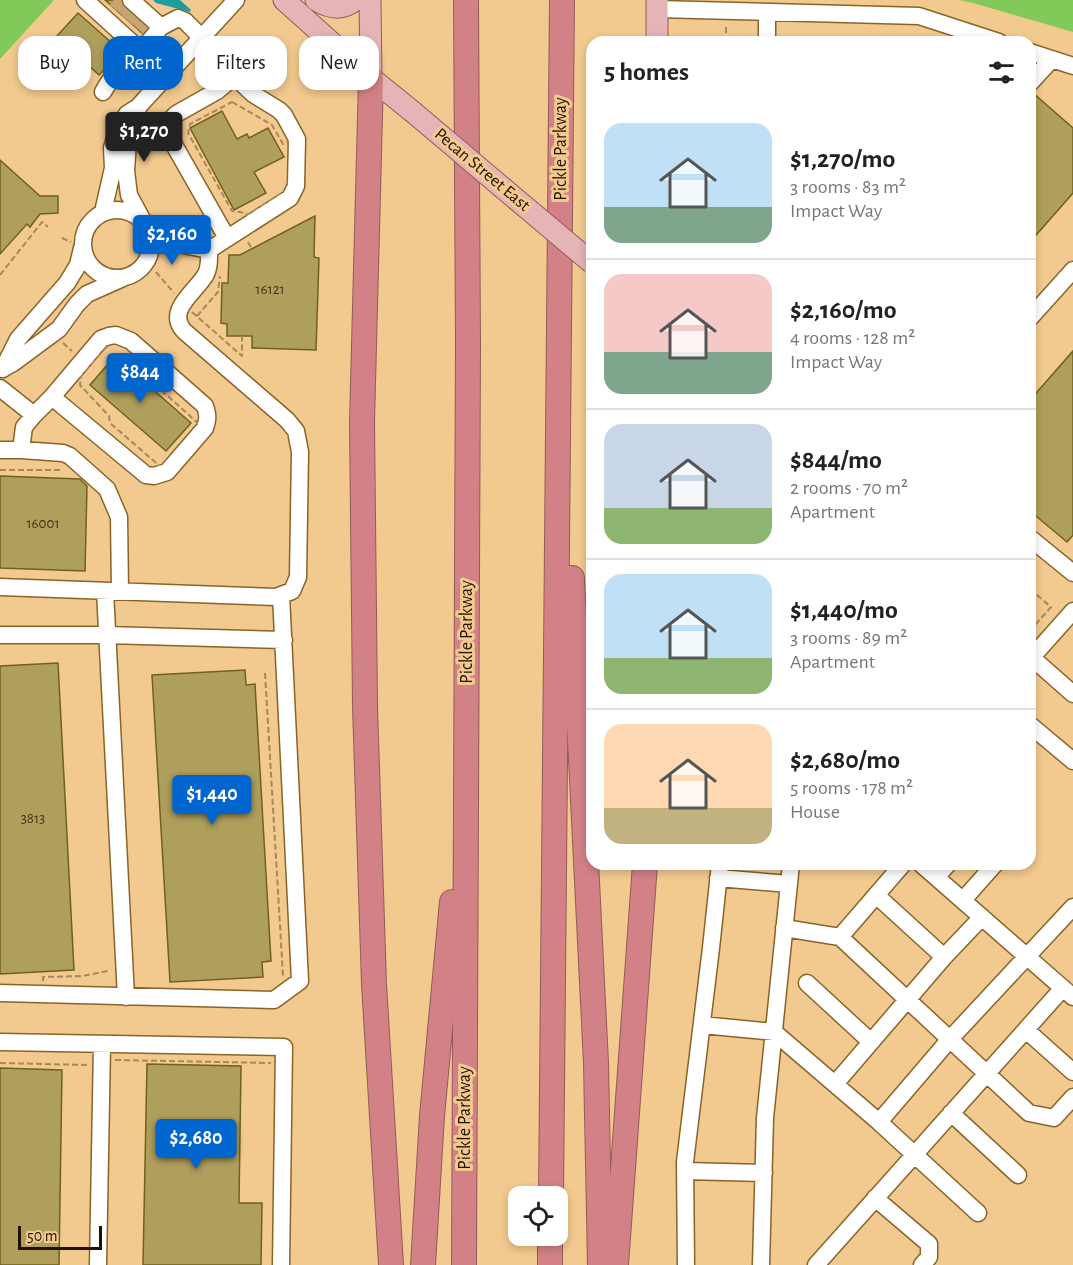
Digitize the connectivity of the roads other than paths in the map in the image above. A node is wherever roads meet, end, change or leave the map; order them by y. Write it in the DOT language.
graph roads {
  1 [pos="236,0"];
  2 [pos="283,0"];
  3 [pos="316,0"];
  4 [pos="355,0"];
  5 [pos="370,0"];
  6 [pos="466,0"];
  7 [pos="562,0"];
  8 [pos="657,5"];
  9 [pos="767,12"];
  10 [pos="126,16"];
  11 [pos="198,36"];
  12 [pos="204,36"];
  13 [pos="324,36"];
  14 [pos="370,36"];
  15 [pos="657,36"];
  16 [pos="766,36"];
  17 [pos="980,36"];
  18 [pos="195,46"];
  19 [pos="1036,54"];
  20 [pos="1052,59"];
  21 [pos="1073,66"];
  22 [pos="1036,76"];
  23 [pos="379,84"];
  24 [pos="218,90"];
  25 [pos="249,90"];
  26 [pos="371,90"];
  27 [pos="104,92"];
  28 [pos="138,107"];
  29 [pos="103,212"];
  30 [pos="147,227"];
  31 [pos="227,238"];
  32 [pos="178,244"];
  33 [pos="78,245"];
  34 [pos="209,250"];
  35 [pos="586,258"];
  36 [pos="152,266"];
  37 [pos="1073,270"];
  38 [pos="123,278"];
  39 [pos="1036,311"];
  40 [pos="559,333"];
  41 [pos="2,370"];
  42 [pos="0,388"];
  43 [pos="52,397"];
  44 [pos="34,415"];
  45 [pos="0,450"];
  46 [pos="21,450"];
  47 [pos="1036,542"];
  48 [pos="1070,568"];
  49 [pos="0,587"];
  50 [pos="112,591"];
  51 [pos="281,595"];
  52 [pos="1073,611"];
  53 [pos="0,635"];
  54 [pos="107,635"];
  55 [pos="284,640"];
  56 [pos="1036,651"];
  57 [pos="1036,661"];
  58 [pos="1073,694"];
  59 [pos="1036,729"];
  60 [pos="467,747"];
  61 [pos="1073,761"];
  62 [pos="586,866"];
  63 [pos="586,870"];
  64 [pos="645,870"];
  65 [pos="790,870"];
  66 [pos="898,870"];
  67 [pos="928,870"];
  68 [pos="942,870"];
  69 [pos="990,870"];
  70 [pos="719,871"];
  71 [pos="936,877"];
  72 [pos="789,884"];
  73 [pos="876,895"];
  74 [pos="963,900"];
  75 [pos="1073,907"];
  76 [pos="982,917"];
  77 [pos="784,928"];
  78 [pos="840,937"];
  79 [pos="1028,956"];
  80 [pos="944,957"];
  81 [pos="807,983"];
  82 [pos="1068,992"];
  83 [pos="0,993"];
  84 [pos="126,997"];
  85 [pos="907,999"];
  86 [pos="702,1025"];
  87 [pos="1026,1030"];
  88 [pos="774,1032"];
  89 [pos="950,1039"];
  90 [pos="0,1042"];
  91 [pos="871,1042"];
  92 [pos="102,1044"];
  93 [pos="1073,1072"];
  94 [pos="987,1074"];
  95 [pos="835,1084"];
  96 [pos="1073,1097"];
  97 [pos="951,1113"];
  98 [pos="879,1122"];
  99 [pos="914,1154"];
  100 [pos="685,1171"];
  101 [pos="764,1173"];
  102 [pos="1018,1175"];
  103 [pos="551,1186"];
  104 [pos="875,1198"];
  105 [pos="978,1213"];
  106 [pos="550,1246"];
  107 [pos="98,1265"];
  108 [pos="281,1265"];
  109 [pos="391,1265"];
  110 [pos="423,1265"];
  111 [pos="464,1265"];
  112 [pos="550,1265"];
  113 [pos="600,1265"];
  114 [pos="616,1265"];
  115 [pos="686,1265"];
  116 [pos="761,1265"];
  117 [pos="816,1265"];
  118 [pos="921,1265"];
  1 -- 12 [label="street"];
  2 -- 13 [label="main road, Pecan Street East"];
  3 -- 4 [label="main road"];
  5 -- 14 [label="main road"];
  6 -- 60 [label="highway, Pickle Parkway"];
  7 -- 40 [label="highway, Pickle Parkway"];
  8 -- 9 [label="street"];
  8 -- 15 [label="main road"];
  9 -- 16 [label="street"];
  9 -- 17 [label="street"];
  10 -- 11 [label="street"];
  10 -- 27 [label="street"];
  18 -- 28 [label="street"];
  19 -- 20 [label="street"];
  20 -- 21 [label="street"];
  20 -- 22 [label="street"];
  23 -- 35 [label="main road, Pecan Street East, bridge"];
  24 -- 31 [label="street"];
  25 -- 31 [label="street"];
  26 -- 109 [label="highway"];
  28 -- 29 [label="street"];
  28 -- 30 [label="street"];
  29 -- 30 [label="street"];
  29 -- 33 [label="street"];
  30 -- 32 [label="street"];
  30 -- 36 [label="street"];
  31 -- 34 [label="street"];
  32 -- 34 [label="street"];
  32 -- 36 [label="street"];
  33 -- 38 [label="street"];
  33 -- 41 [label="street"];
  34 -- 51 [label="street"];
  36 -- 38 [label="street"];
  37 -- 39 [label="street"];
  38 -- 41 [label="street"];
  40 -- 62 [label="highway"];
  40 -- 103 [label="highway, Pickle Parkway"];
  42 -- 44 [label="street"];
  43 -- 43 [label="street"];
  43 -- 44 [label="street"];
  44 -- 46 [label="street"];
  45 -- 46 [label="street"];
  46 -- 50 [label="street"];
  47 -- 48 [label="street"];
  49 -- 50 [label="street"];
  50 -- 51 [label="street"];
  50 -- 54 [label="street"];
  51 -- 55 [label="street"];
  52 -- 56 [label="street"];
  53 -- 54 [label="street"];
  54 -- 55 [label="street"];
  54 -- 84 [label="street"];
  55 -- 84 [label="street"];
  57 -- 58 [label="street"];
  59 -- 61 [label="street"];
  60 -- 110 [label="highway"];
  60 -- 111 [label="highway, Pickle Parkway"];
  63 -- 113 [label="highway"];
  64 -- 114 [label="highway"];
  65 -- 72 [label="street"];
  66 -- 73 [label="street"];
  67 -- 71 [label="street"];
  68 -- 71 [label="street"];
  69 -- 74 [label="street"];
  70 -- 72 [label="street"];
  70 -- 86 [label="street"];
  71 -- 74 [label="street"];
  72 -- 77 [label="street"];
  73 -- 78 [label="street"];
  73 -- 80 [label="street"];
  74 -- 76 [label="street"];
  75 -- 79 [label="street"];
  76 -- 79 [label="street"];
  76 -- 80 [label="street"];
  77 -- 78 [label="street"];
  77 -- 88 [label="street"];
  78 -- 85 [label="street"];
  79 -- 82 [label="street"];
  79 -- 89 [label="street"];
  80 -- 85 [label="street"];
  81 -- 91 [label="street"];
  82 -- 87 [label="street"];
  83 -- 84 [label="street"];
  85 -- 89 [label="street"];
  85 -- 91 [label="street"];
  86 -- 88 [label="street"];
  86 -- 100 [label="street"];
  87 -- 93 [label="street"];
  87 -- 94 [label="street"];
  88 -- 95 [label="street"];
  88 -- 101 [label="street"];
  89 -- 94 [label="street"];
  89 -- 98 [label="street"];
  90 -- 92 [label="street"];
  91 -- 95 [label="street"];
  92 -- 107 [label="street"];
  92 -- 108 [label="street"];
  94 -- 96 [label="street"];
  94 -- 97 [label="street"];
  95 -- 98 [label="street"];
  97 -- 99 [label="street"];
  97 -- 102 [label="street"];
  98 -- 99 [label="street"];
  99 -- 104 [label="street"];
  99 -- 105 [label="street"];
  100 -- 101 [label="street"];
  100 -- 115 [label="street"];
  101 -- 116 [label="street"];
  104 -- 117 [label="street"];
  104 -- 118 [label="street"];
  106 -- 112 [label="highway"];
}
